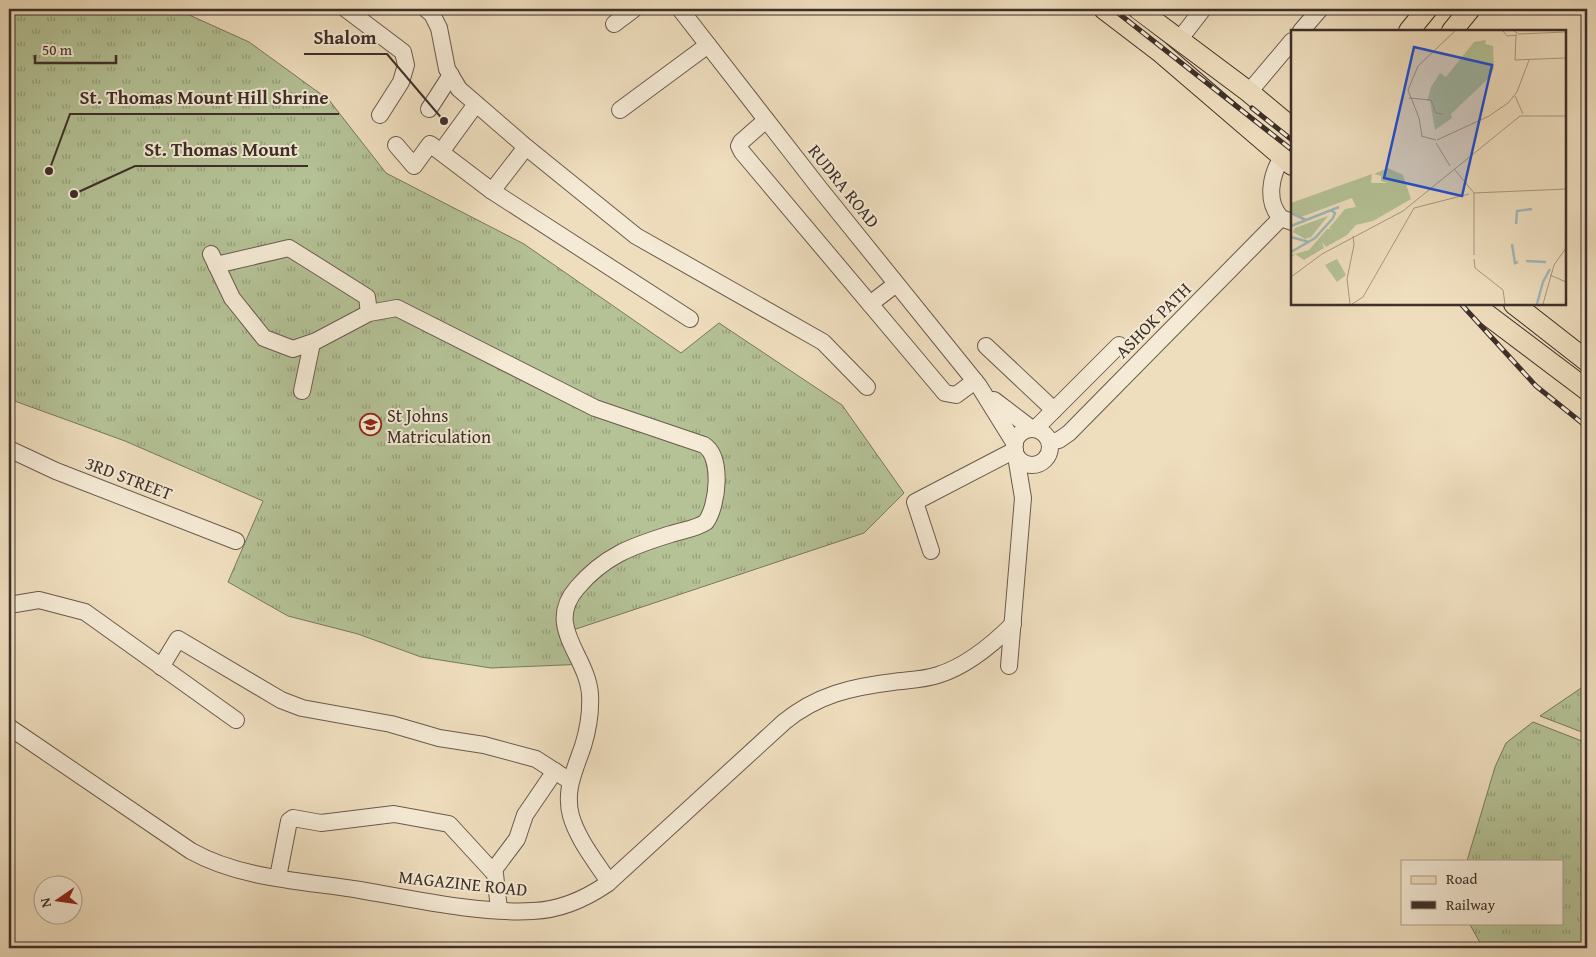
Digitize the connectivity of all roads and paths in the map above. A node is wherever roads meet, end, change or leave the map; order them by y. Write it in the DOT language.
graph roads {
  1 [pos="426,9"];
  2 [pos="634,9"];
  3 [pos="680,9"];
  4 [pos="1104,9"];
  5 [pos="1138,9"];
  6 [pos="1203,9"];
  7 [pos="1320,9"];
  8 [pos="1427,9"];
  9 [pos="1470,9"];
  10 [pos="357,12"];
  11 [pos="614,24"];
  12 [pos="1302,30"];
  13 [pos="1410,30"];
  14 [pos="1453,30"];
  15 [pos="1179,40"];
  16 [pos="1291,42"];
  17 [pos="708,45"];
  18 [pos="451,75"];
  19 [pos="1249,92"];
  20 [pos="476,104"];
  21 [pos="429,110"];
  22 [pos="620,110"];
  23 [pos="380,116"];
  24 [pos="766,120"];
  25 [pos="1291,127"];
  26 [pos="396,145"];
  27 [pos="526,147"];
  28 [pos="440,152"];
  29 [pos="1287,161"];
  30 [pos="492,191"];
  31 [pos="1286,220"];
  32 [pos="896,284"];
  33 [pos="870,304"];
  34 [pos="1474,305"];
  35 [pos="1515,305"];
  36 [pos="369,313"];
  37 [pos="690,319"];
  38 [pos="312,342"];
  39 [pos="1119,345"];
  40 [pos="986,346"];
  41 [pos="1587,361"];
  42 [pos="977,384"];
  43 [pos="867,387"];
  44 [pos="1587,390"];
  45 [pos="302,391"];
  46 [pos="1054,410"];
  47 [pos="1033,429"];
  48 [pos="1050,442"];
  49 [pos="9,449"];
  50 [pos="1015,450"];
  51 [pos="1038,465"];
  52 [pos="1023,498"];
  53 [pos="236,540"];
  54 [pos="931,552"];
  55 [pos="9,605"];
  56 [pos="1013,624"];
  57 [pos="1009,666"];
  58 [pos="162,667"];
  59 [pos="236,720"];
  60 [pos="9,726"];
  61 [pos="555,771"];
  62 [pos="570,781"];
  63 [pos="493,871"];
  64 [pos="278,876"];
  65 [pos="609,882"];
  66 [pos="499,909"];
  1 -- 18 [label="street"];
  2 -- 11 [label="street"];
  3 -- 17 [label="street, RUDRA ROAD"];
  4 -- 29 [label="main road"];
  5 -- 15 [label="main road"];
  6 -- 15 [label="street"];
  7 -- 12 [label="street"];
  8 -- 13 [label="main road"];
  9 -- 14 [label="main road"];
  10 -- 23 [label="street"];
  15 -- 19 [label="main road"];
  16 -- 19 [label="street"];
  17 -- 22 [label="street"];
  17 -- 24 [label="street, RUDRA ROAD"];
  18 -- 20 [label="street"];
  18 -- 21 [label="street"];
  19 -- 25 [label="main road"];
  20 -- 27 [label="street"];
  20 -- 28 [label="street"];
  24 -- 32 [label="street, RUDRA ROAD"];
  24 -- 33 [label="street"];
  26 -- 28 [label="street"];
  27 -- 30 [label="street"];
  27 -- 43 [label="street"];
  28 -- 30 [label="street"];
  29 -- 31 [label="street"];
  30 -- 37 [label="street"];
  31 -- 48 [label="street, ASHOK PATH"];
  32 -- 33 [label="street"];
  32 -- 42 [label="street, RUDRA ROAD"];
  33 -- 42 [label="street"];
  34 -- 44 [label="main road"];
  35 -- 41 [label="main road"];
  36 -- 38 [label="street"];
  36 -- 38 [label="street"];
  36 -- 62 [label="street"];
  38 -- 45 [label="street"];
  39 -- 46 [label="street"];
  40 -- 46 [label="street"];
  42 -- 47 [label="street, RUDRA ROAD"];
  42 -- 50 [label="street, RUDRA ROAD"];
  46 -- 47 [label="street"];
  47 -- 48 [label="street"];
  47 -- 50 [label="street"];
  48 -- 51 [label="street"];
  49 -- 53 [label="street, 3RD STREET"];
  50 -- 51 [label="street"];
  50 -- 52 [label="street"];
  50 -- 54 [label="street"];
  51 -- 52 [label="street"];
  52 -- 56 [label="street"];
  55 -- 58 [label="street"];
  56 -- 57 [label="street"];
  56 -- 65 [label="street, MAGAZINE ROAD"];
  58 -- 59 [label="street"];
  58 -- 61 [label="street"];
  60 -- 64 [label="street, MAGAZINE ROAD"];
  61 -- 62 [label="street"];
  61 -- 63 [label="street"];
  62 -- 65 [label="street"];
  63 -- 64 [label="street"];
  63 -- 66 [label="street"];
  64 -- 66 [label="street, MAGAZINE ROAD"];
  65 -- 66 [label="street, MAGAZINE ROAD"];
}
